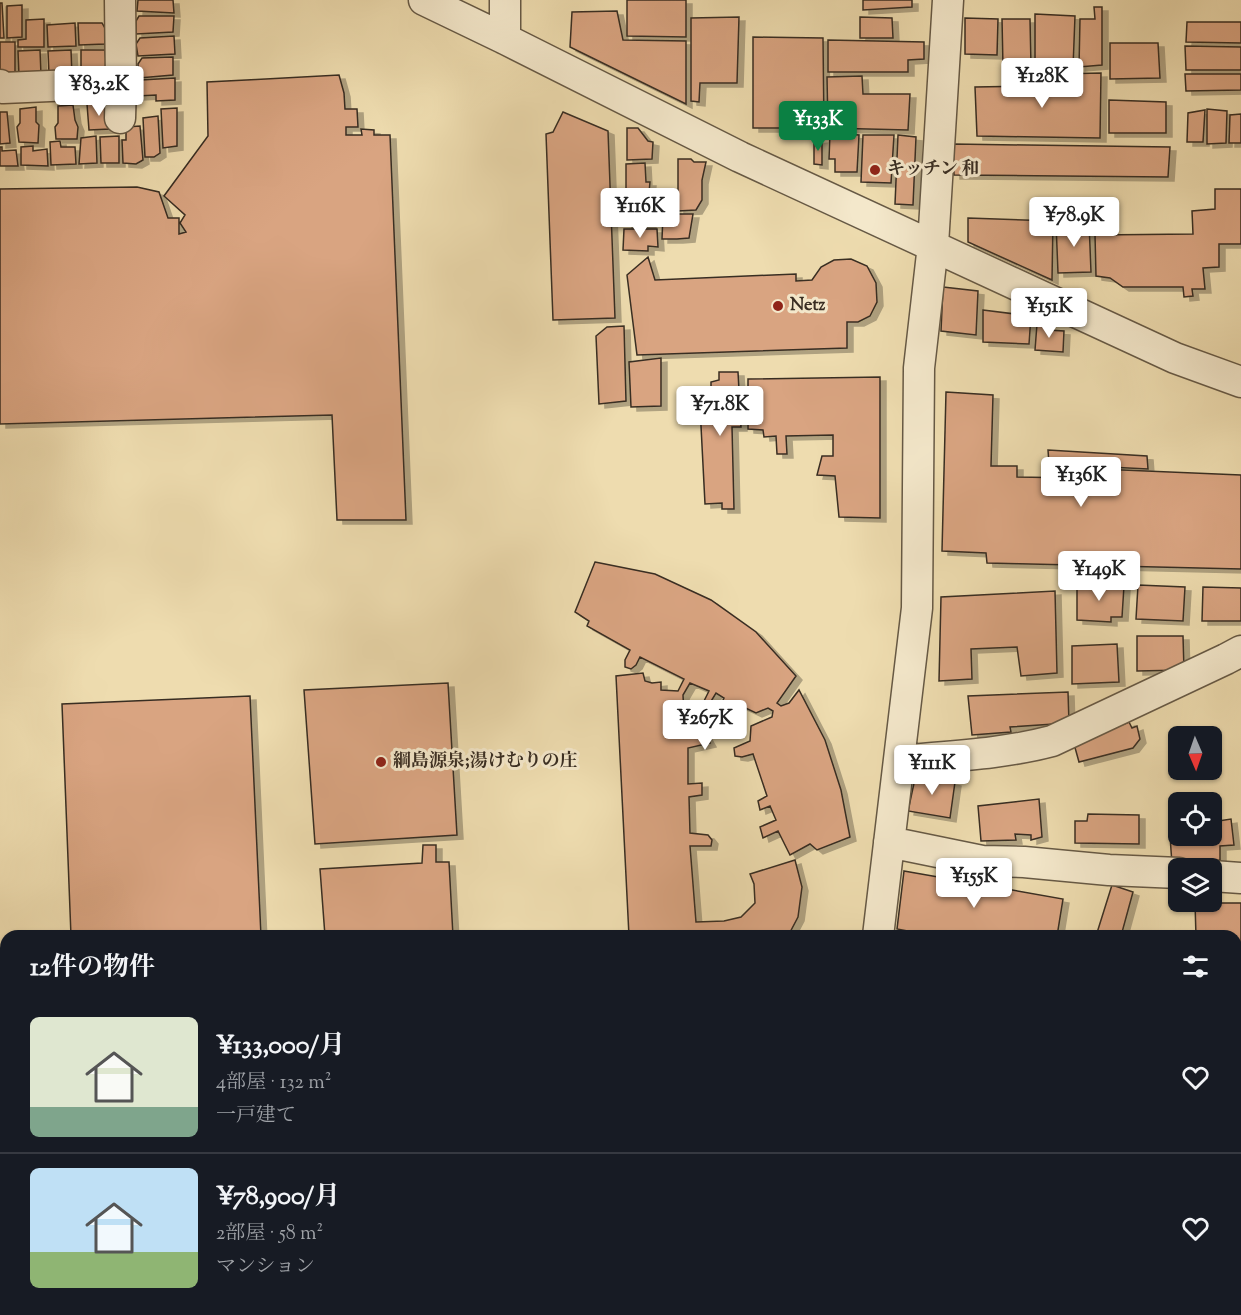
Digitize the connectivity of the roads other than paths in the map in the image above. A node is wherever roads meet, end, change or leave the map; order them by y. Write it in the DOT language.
graph roads {
  1 [pos="120,0"];
  2 [pos="424,0"];
  3 [pos="505,0"];
  4 [pos="948,0"];
  5 [pos="505,39"];
  6 [pos="121,83"];
  7 [pos="0,85"];
  8 [pos="120,118"];
  9 [pos="933,245"];
  10 [pos="1241,382"];
  11 [pos="1241,651"];
  12 [pos="899,761"];
  13 [pos="889,842"];
  14 [pos="1168,873"];
  15 [pos="1222,877"];
  16 [pos="1241,878"];
  17 [pos="879,930"];
  1 -- 6 [label="street"];
  2 -- 5 [label="street"];
  3 -- 5 [label="street"];
  4 -- 9 [label="street"];
  5 -- 9 [label="street"];
  6 -- 7 [label="street"];
  6 -- 8 [label="street"];
  9 -- 10 [label="street"];
  9 -- 12 [label="street"];
  11 -- 12 [label="street"];
  12 -- 13 [label="street"];
  13 -- 14 [label="street"];
  13 -- 17 [label="street"];
  15 -- 16 [label="street"];
}
